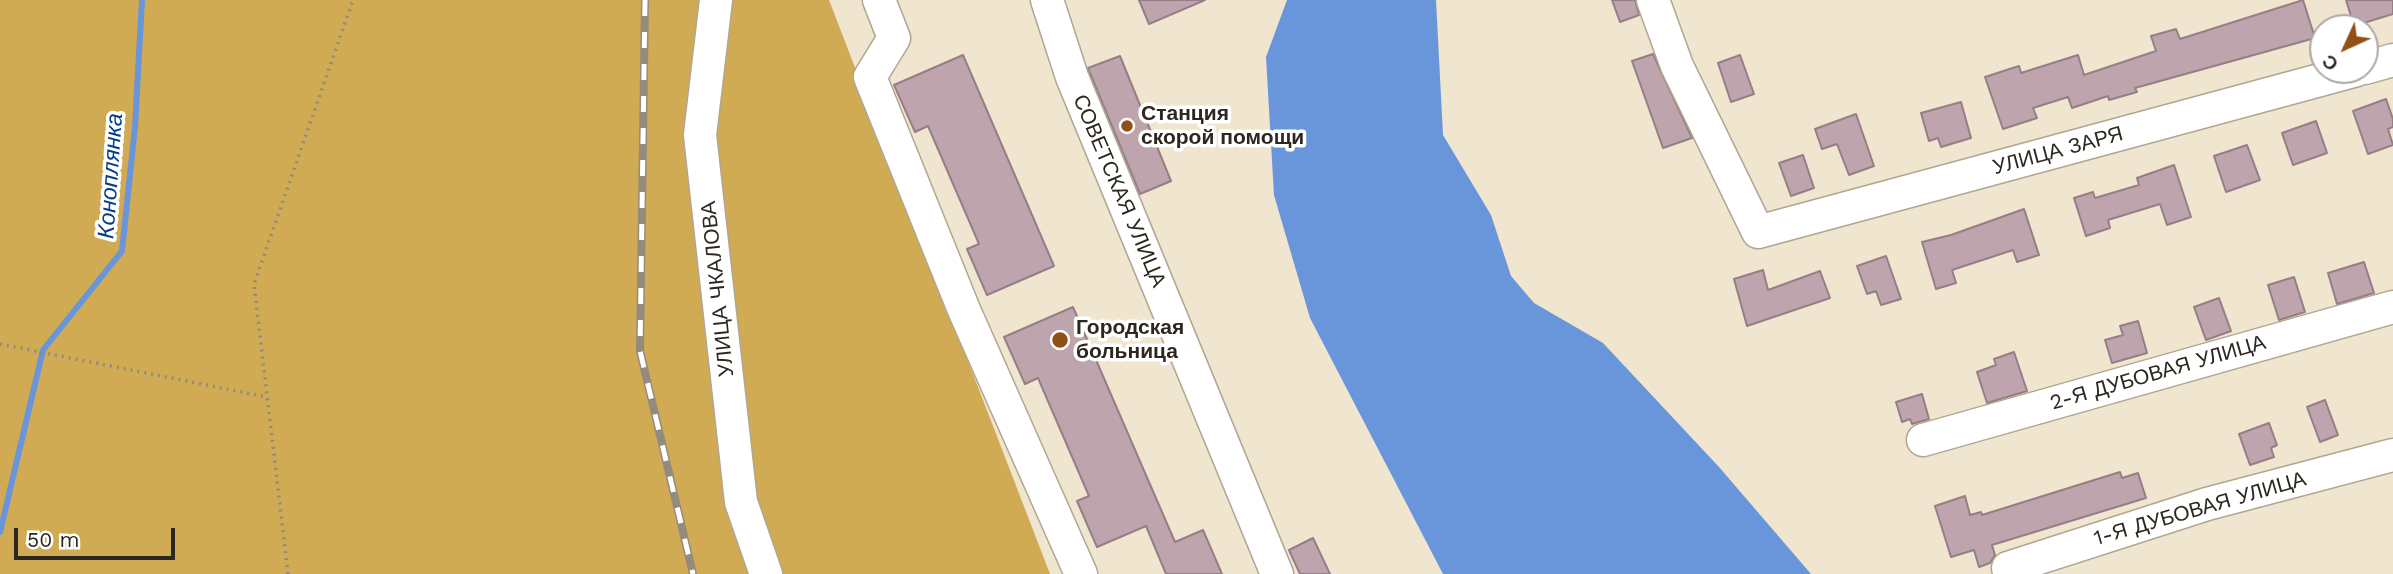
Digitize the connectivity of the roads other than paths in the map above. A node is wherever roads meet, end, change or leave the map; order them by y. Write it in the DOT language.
graph roads {
  1 [pos="716,0"];
  2 [pos="878,0"];
  3 [pos="1047,0"];
  4 [pos="1653,0"];
  5 [pos="2309,83"];
  6 [pos="2393,307"];
  7 [pos="1923,440"];
  8 [pos="2393,455"];
  9 [pos="2008,568"];
  10 [pos="766,574"];
  11 [pos="1081,574"];
  12 [pos="1277,574"];
  1 -- 10 [label="street, УЛИЦА ЧКАЛОВА"];
  2 -- 11 [label="street"];
  3 -- 12 [label="street, СОВЕТСКАЯ УЛИЦА"];
  4 -- 5 [label="street, УЛИЦА ЗАРЯ"];
  6 -- 7 [label="street, 2-Я ДУБОВАЯ УЛИЦА"];
  8 -- 9 [label="street, 1-Я ДУБОВАЯ УЛИЦА"];
}
